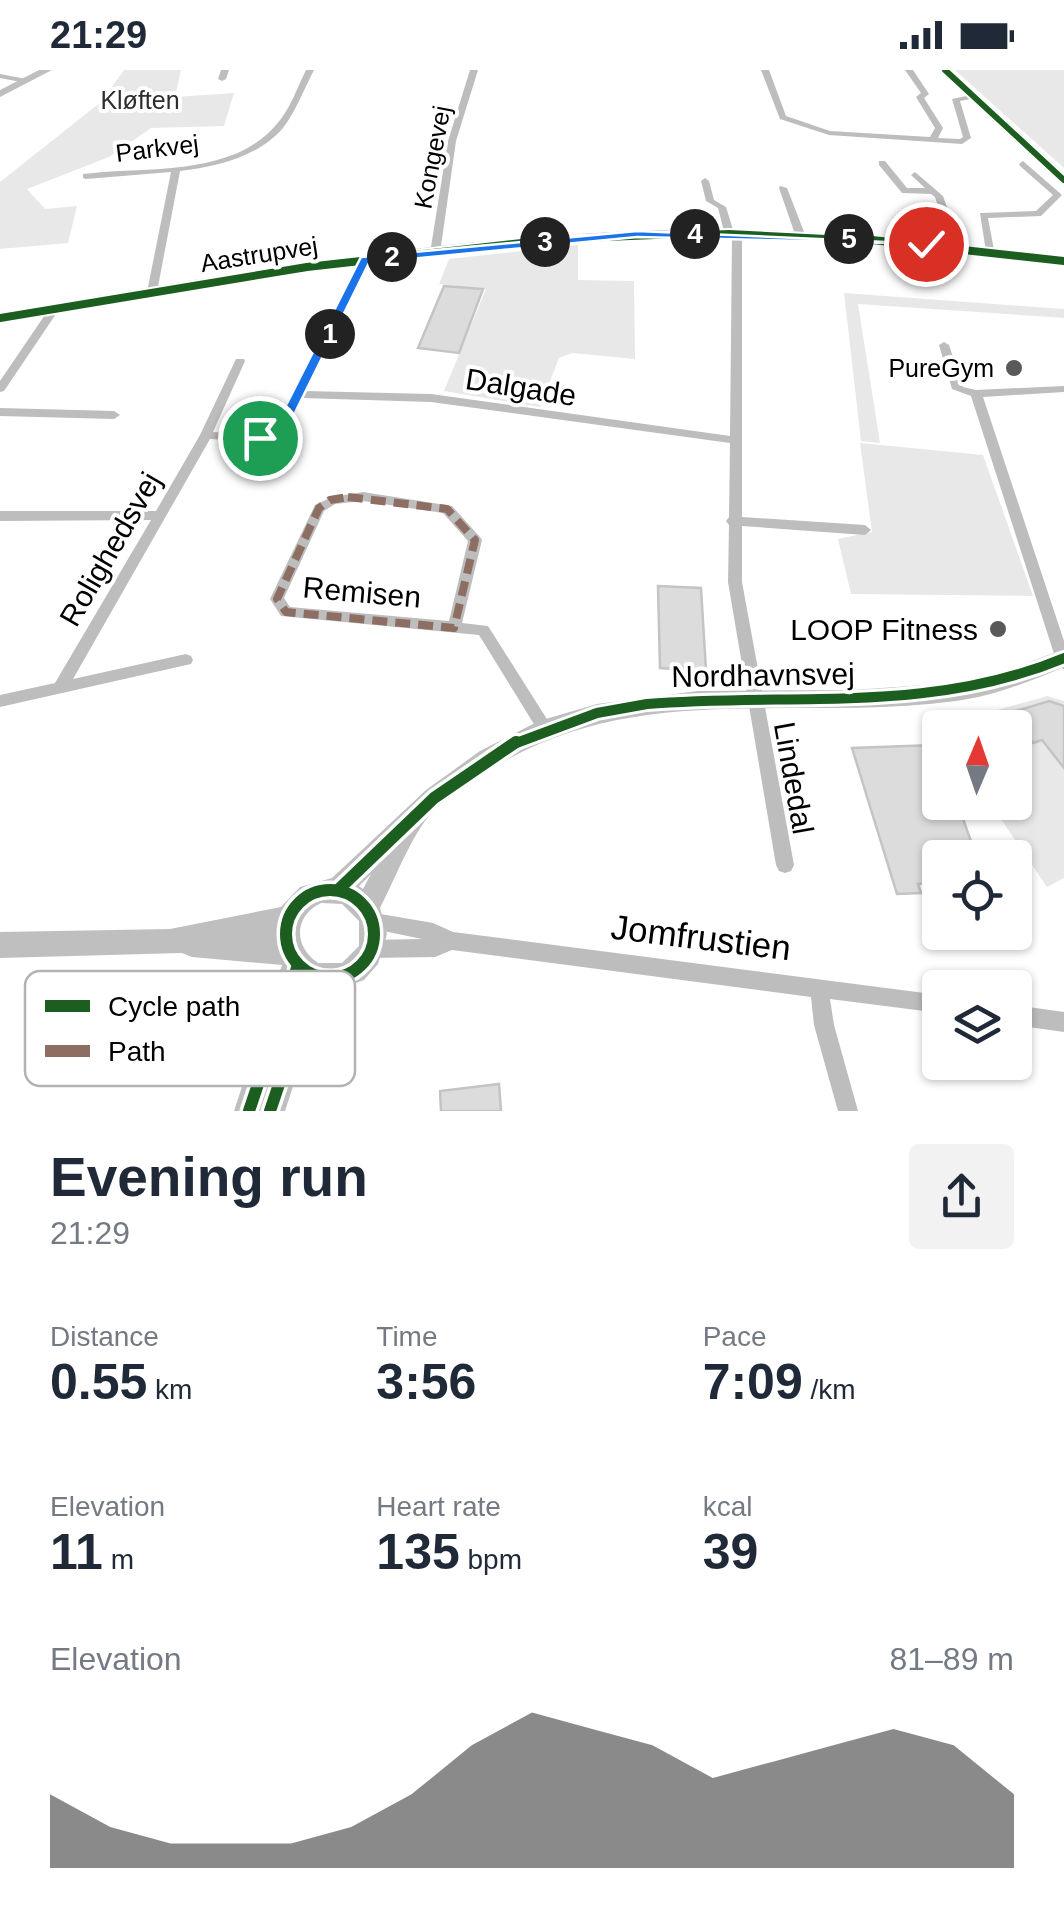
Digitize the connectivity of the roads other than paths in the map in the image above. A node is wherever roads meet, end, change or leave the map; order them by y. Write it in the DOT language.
graph roads {
  1 [pos="47,70"];
  2 [pos="310,70"];
  3 [pos="474,70"];
  4 [pos="765,70"];
  5 [pos="909,70"];
  6 [pos="945,70"];
  7 [pos="0,76"];
  8 [pos="26,81"];
  9 [pos="0,94"];
  10 [pos="973,96"];
  11 [pos="933,140"];
  12 [pos="882,163"];
  13 [pos="1023,164"];
  14 [pos="176,169"];
  15 [pos="915,175"];
  16 [pos="86,176"];
  17 [pos="1064,180"];
  18 [pos="705,181"];
  19 [pos="783,188"];
  20 [pos="934,191"];
  21 [pos="734,235"];
  22 [pos="801,237"];
  23 [pos="956,246"];
  24 [pos="989,250"];
  25 [pos="435,253"];
  26 [pos="365,260"];
  27 [pos="1064,261"];
  28 [pos="152,292"];
  29 [pos="55,308"];
  30 [pos="0,318"];
  31 [pos="944,345"];
  32 [pos="240,361"];
  33 [pos="0,389"];
  34 [pos="1064,390"];
  35 [pos="300,394"];
  36 [pos="976,394"];
  37 [pos="0,412"];
  38 [pos="114,416"];
  39 [pos="206,435"];
  40 [pos="733,440"];
  41 [pos="158,515"];
  42 [pos="0,516"];
  43 [pos="732,521"];
  44 [pos="865,530"];
  45 [pos="454,628"];
  46 [pos="186,660"];
  47 [pos="1063,660"];
  48 [pos="58,688"];
  49 [pos="754,698"];
  50 [pos="0,701"];
  51 [pos="545,729"];
  52 [pos="414,819"];
  53 [pos="785,865"];
  54 [pos="338,890"];
  55 [pos="291,918"];
  56 [pos="371,925"];
  57 [pos="452,941"];
  58 [pos="170,942"];
  59 [pos="0,945"];
  60 [pos="292,960"];
  61 [pos="289,971"];
  62 [pos="314,971"];
  63 [pos="347,971"];
  64 [pos="819,988"];
  65 [pos="922,1002"];
  66 [pos="1032,1017"];
  67 [pos="1064,1022"];
  68 [pos="256,1086"];
  69 [pos="279,1086"];
  70 [pos="249,1111"];
  71 [pos="270,1111"];
  72 [pos="848,1111"];
  1 -- 8 [label="street"];
  2 -- 14 [label="street, Parkvej"];
  3 -- 25 [label="street, Kongevej"];
  4 -- 11 [label="street"];
  5 -- 11 [label="street"];
  6 -- 10 [label="street"];
  7 -- 8 [label="street"];
  8 -- 9 [label="street"];
  10 -- 11 [label="street"];
  10 -- 17 [label="street"];
  12 -- 20 [label="street"];
  13 -- 24 [label="street"];
  14 -- 16 [label="street, Parkvej"];
  14 -- 28 [label="street"];
  15 -- 20 [label="street"];
  18 -- 21 [label="street"];
  19 -- 22 [label="street"];
  20 -- 23 [label="street"];
  21 -- 22 [label="street, Aastrupvej"];
  21 -- 25 [label="street, Aastrupvej"];
  21 -- 40 [label="street, Lindedal"];
  22 -- 23 [label="street, Aastrupvej"];
  23 -- 24 [label="street, Aastrupvej"];
  24 -- 27 [label="street, Aastrupvej"];
  25 -- 26 [label="street, Aastrupvej"];
  26 -- 28 [label="street, Aastrupvej"];
  26 -- 35 [label="street"];
  28 -- 29 [label="street, Aastrupvej"];
  29 -- 30 [label="street, Aastrupvej"];
  29 -- 33 [label="street"];
  31 -- 36 [label="street"];
  32 -- 39 [label="street, Rolighedsvej"];
  34 -- 36 [label="street"];
  35 -- 39 [label="street"];
  35 -- 40 [label="street, Dalgade"];
  36 -- 47 [label="street"];
  37 -- 38 [label="street"];
  39 -- 41 [label="street, Rolighedsvej"];
  40 -- 43 [label="street, Lindedal"];
  41 -- 42 [label="street"];
  41 -- 48 [label="street, Rolighedsvej"];
  43 -- 44 [label="street"];
  43 -- 49 [label="street, Lindedal"];
  45 -- 45 [label="street, Remisen"];
  45 -- 51 [label="street, Remisen"];
  46 -- 48 [label="street"];
  47 -- 49 [label="street, Nordhavnsvej"];
  48 -- 50 [label="street"];
  49 -- 51 [label="street, Nordhavnsvej"];
  49 -- 53 [label="street, Lindedal"];
  51 -- 52 [label="street, Nordhavnsvej"];
  52 -- 54 [label="street, Nordhavnsvej"];
  52 -- 56 [label="street, Nordhavnsvej"];
  54 -- 55 [label="street"];
  54 -- 56 [label="street"];
  55 -- 58 [label="street"];
  55 -- 60 [label="street"];
  56 -- 57 [label="street, Jomfrustien"];
  56 -- 57 [label="street, Jomfrustien"];
  56 -- 63 [label="street"];
  57 -- 64 [label="street, Jomfrustien"];
  58 -- 59 [label="street"];
  58 -- 60 [label="street"];
  60 -- 61 [label="street"];
  60 -- 62 [label="street"];
  64 -- 65 [label="street, Jomfrustien"];
  64 -- 72 [label="street"];
  66 -- 67 [label="street"];
  68 -- 70 [label="street"];
  69 -- 71 [label="street"];
}
